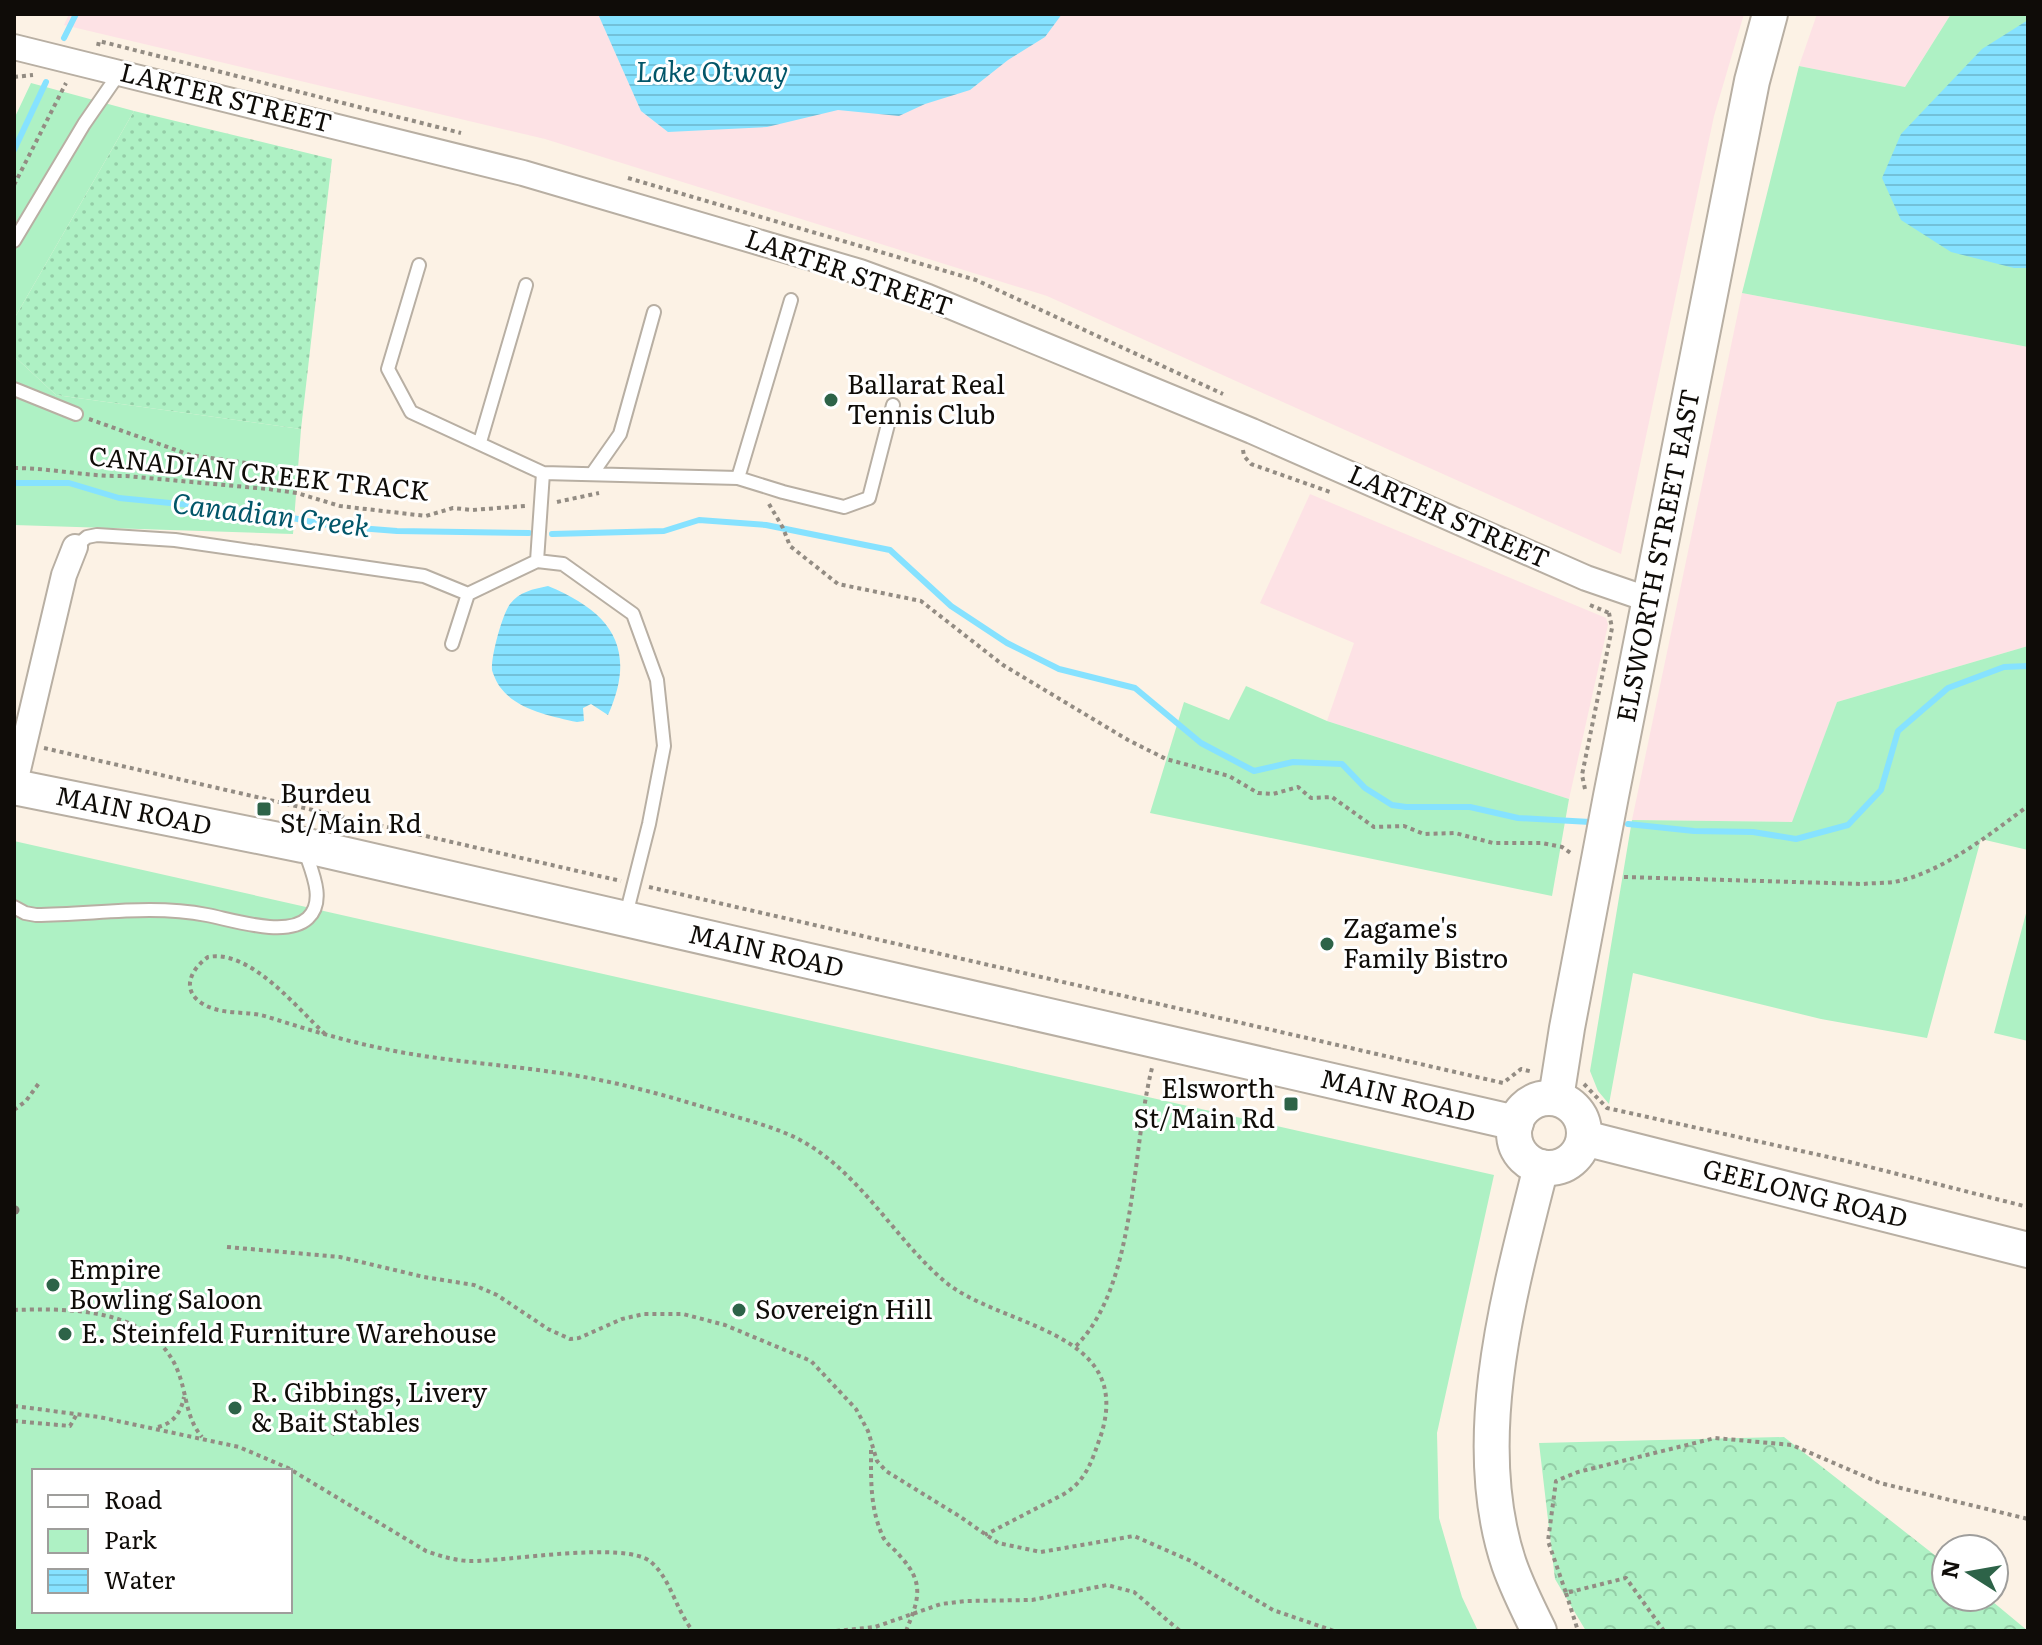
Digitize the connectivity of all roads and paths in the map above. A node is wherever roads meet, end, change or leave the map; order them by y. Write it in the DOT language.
graph roads {
  1 [pos="1770,14"];
  2 [pos="14,47"];
  3 [pos="120,72"];
  4 [pos="66,83"];
  5 [pos="14,185"];
  6 [pos="14,241"];
  7 [pos="419,265"];
  8 [pos="526,285"];
  9 [pos="791,300"];
  10 [pos="654,312"];
  11 [pos="14,389"];
  12 [pos="893,405"];
  13 [pos="76,414"];
  14 [pos="480,442"];
  15 [pos="14,468"];
  16 [pos="543,473"];
  17 [pos="592,474"];
  18 [pos="307,475"];
  19 [pos="738,478"];
  20 [pos="599,493"];
  21 [pos="768,503"];
  22 [pos="541,505"];
  23 [pos="75,547"];
  24 [pos="537,561"];
  25 [pos="1614,589"];
  26 [pos="468,594"];
  27 [pos="1650,600"];
  28 [pos="452,644"];
  29 [pos="40,747"];
  30 [pos="14,787"];
  31 [pos="1611,796"];
  32 [pos="2028,806"];
  33 [pos="303,845"];
  34 [pos="1597,868"];
  35 [pos="634,884"];
  36 [pos="14,907"];
  37 [pos="625,918"];
  38 [pos="325,1034"];
  39 [pos="1159,1042"];
  40 [pos="39,1083"];
  41 [pos="1557,1088"];
  42 [pos="14,1110"];
  43 [pos="1516,1123"];
  44 [pos="1584,1138"];
  45 [pos="1541,1167"];
  46 [pos="2028,1207"];
  47 [pos="227,1247"];
  48 [pos="2028,1250"];
  49 [pos="14,1310"];
  50 [pos="1076,1346"];
  51 [pos="183,1388"];
  52 [pos="14,1406"];
  53 [pos="357,1411"];
  54 [pos="77,1414"];
  55 [pos="14,1421"];
  56 [pos="148,1427"];
  57 [pos="332,1435"];
  58 [pos="203,1439"];
  59 [pos="871,1447"];
  60 [pos="289,1469"];
  61 [pos="292,1471"];
  62 [pos="2028,1519"];
  63 [pos="985,1535"];
  64 [pos="1566,1593"];
  65 [pos="913,1613"];
  66 [pos="693,1631"];
  67 [pos="836,1631"];
  68 [pos="906,1631"];
  69 [pos="1180,1631"];
  70 [pos="1334,1631"];
  71 [pos="1539,1631"];
  72 [pos="1578,1631"];
  73 [pos="1664,1631"];
  1 -- 27 [label="main road, ELSWORTH STREET EAST"];
  2 -- 3 [label="street, LARTER STREET"];
  3 -- 6 [label="lane"];
  3 -- 25 [label="street, LARTER STREET"];
  4 -- 5 [label="path"];
  7 -- 14 [label="lane"];
  8 -- 14 [label="lane"];
  9 -- 19 [label="lane"];
  10 -- 17 [label="lane"];
  11 -- 13 [label="lane"];
  12 -- 19 [label="lane"];
  13 -- 18 [label="path"];
  14 -- 16 [label="lane"];
  15 -- 22 [label="path, CANADIAN CREEK TRACK"];
  16 -- 17 [label="lane"];
  16 -- 22 [label="lane"];
  17 -- 19 [label="lane"];
  20 -- 22 [label="path, CANADIAN CREEK TRACK"];
  21 -- 34 [label="path"];
  22 -- 24 [label="lane"];
  23 -- 26 [label="lane"];
  23 -- 30 [label="street"];
  24 -- 26 [label="lane"];
  24 -- 35 [label="lane"];
  25 -- 27 [label="street, LARTER STREET"];
  25 -- 31 [label="path"];
  26 -- 28 [label="lane"];
  27 -- 31 [label="main road, ELSWORTH STREET EAST"];
  29 -- 35 [label="path"];
  30 -- 33 [label="main road, MAIN ROAD"];
  31 -- 34 [label="main road, ELSWORTH STREET EAST"];
  32 -- 34 [label="path"];
  33 -- 36 [label="lane"];
  33 -- 37 [label="main road, MAIN ROAD"];
  34 -- 41 [label="main road, ELSWORTH STREET EAST"];
  35 -- 37 [label="lane"];
  35 -- 41 [label="path"];
  37 -- 39 [label="main road, MAIN ROAD"];
  38 -- 38 [label="path"];
  38 -- 50 [label="path"];
  39 -- 43 [label="main road, MAIN ROAD"];
  39 -- 50 [label="path"];
  40 -- 42 [label="path"];
  41 -- 43 [label="main road"];
  41 -- 44 [label="main road"];
  41 -- 46 [label="path"];
  43 -- 45 [label="main road"];
  44 -- 45 [label="main road"];
  44 -- 48 [label="main road, GEELONG ROAD"];
  45 -- 71 [label="main road"];
  47 -- 59 [label="path"];
  49 -- 51 [label="path"];
  50 -- 63 [label="path"];
  51 -- 56 [label="path"];
  51 -- 58 [label="path"];
  52 -- 54 [label="path"];
  53 -- 57 [label="path"];
  54 -- 55 [label="path"];
  54 -- 56 [label="path"];
  56 -- 58 [label="path"];
  58 -- 60 [label="path"];
  59 -- 63 [label="path"];
  59 -- 65 [label="path"];
  61 -- 66 [label="path"];
  62 -- 64 [label="path"];
  63 -- 70 [label="path"];
  64 -- 72 [label="path"];
  64 -- 73 [label="path"];
  65 -- 67 [label="path"];
  65 -- 68 [label="path"];
  65 -- 69 [label="path"];
}
